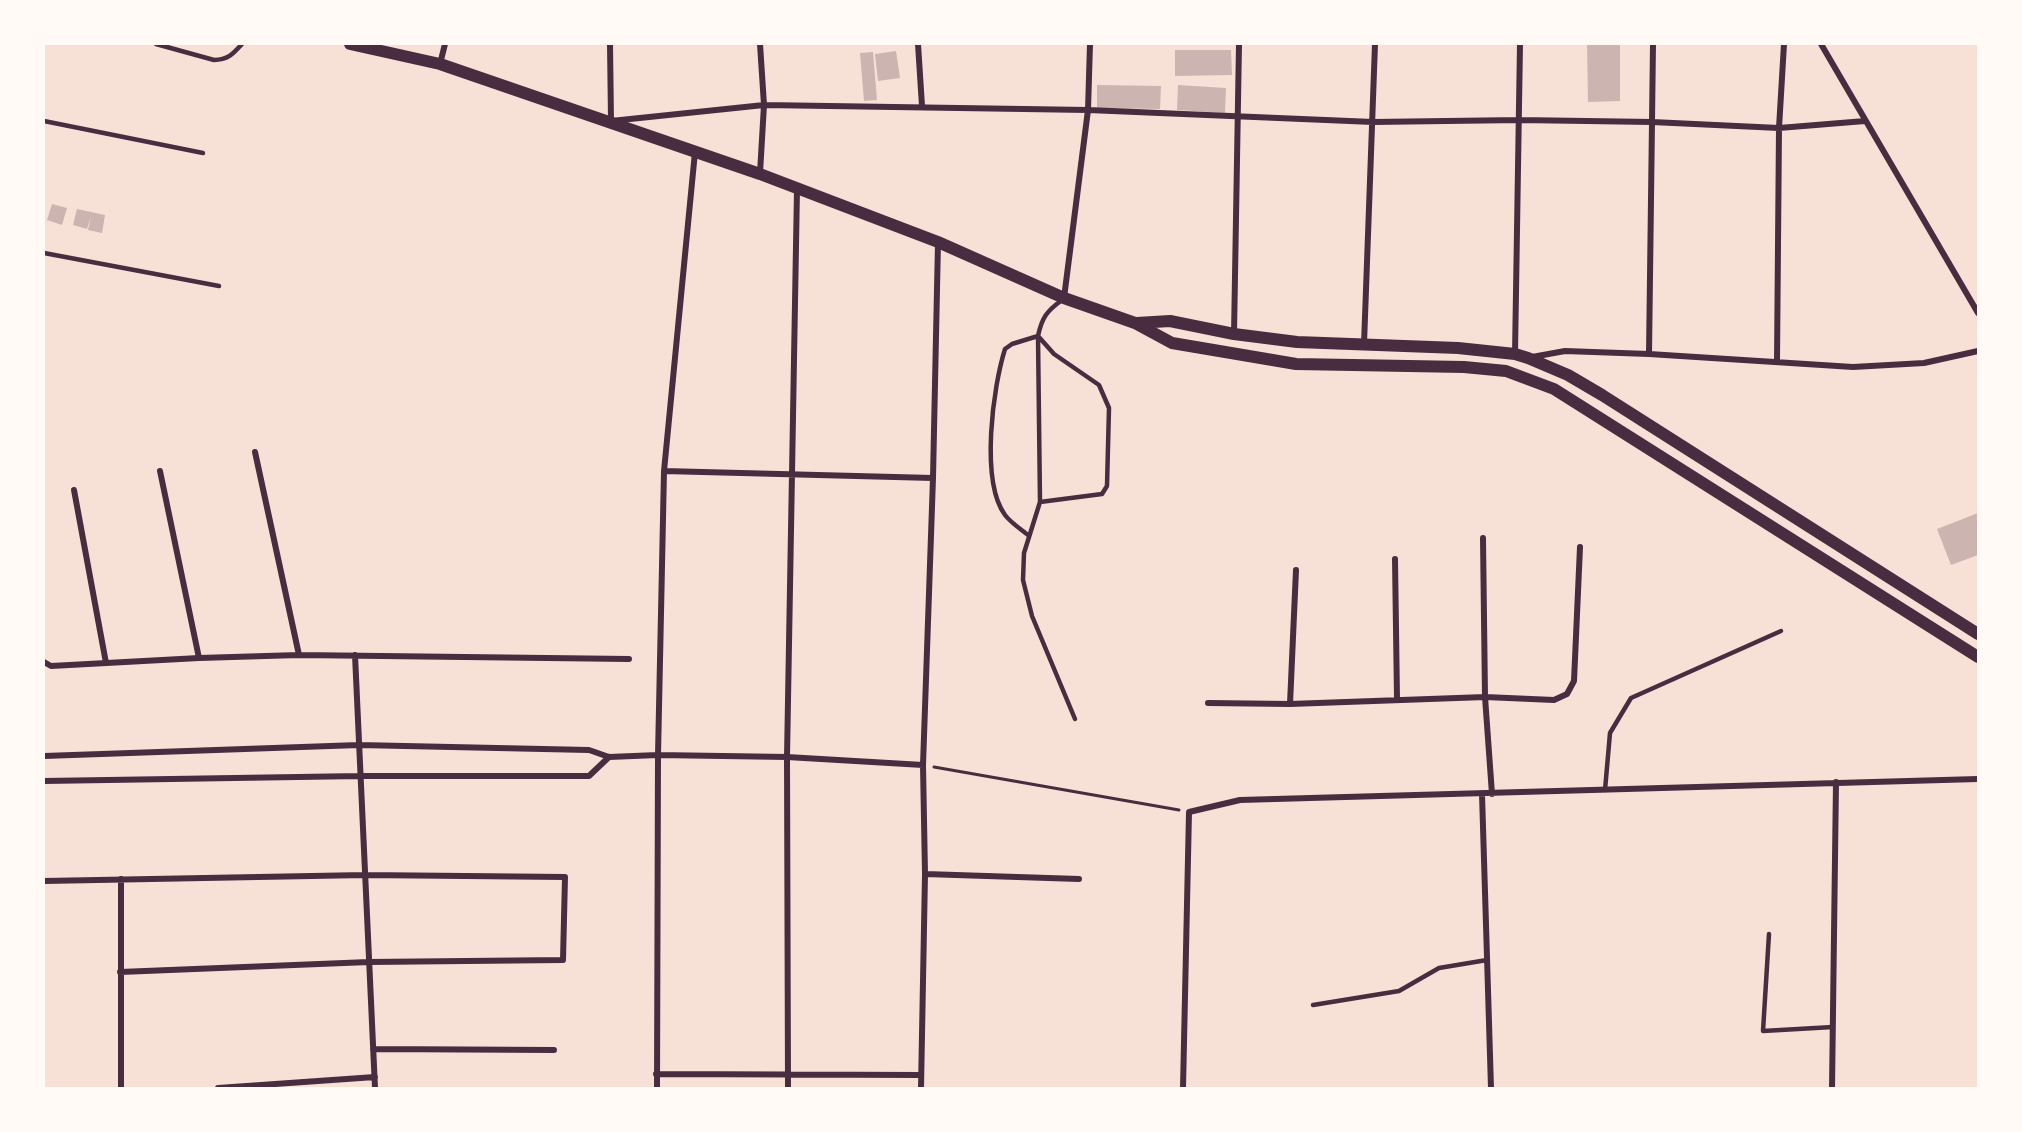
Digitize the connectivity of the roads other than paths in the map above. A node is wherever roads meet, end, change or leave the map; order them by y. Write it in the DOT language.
graph roads {
  1 [pos="156,44"];
  2 [pos="242,44"];
  3 [pos="350,44"];
  4 [pos="445,44"];
  5 [pos="610,44"];
  6 [pos="760,44"];
  7 [pos="918,44"];
  8 [pos="1090,44"];
  9 [pos="1239,44"];
  10 [pos="1375,44"];
  11 [pos="1520,44"];
  12 [pos="1653,44"];
  13 [pos="1784,44"];
  14 [pos="1821,44"];
  15 [pos="440,63"];
  16 [pos="764,105"];
  17 [pos="922,106"];
  18 [pos="1088,110"];
  19 [pos="1238,117"];
  20 [pos="1520,120"];
  21 [pos="44,121"];
  22 [pos="610,121"];
  23 [pos="1865,121"];
  24 [pos="1373,122"];
  25 [pos="1652,122"];
  26 [pos="1779,128"];
  27 [pos="695,152"];
  28 [pos="204,153"];
  29 [pos="760,174"];
  30 [pos="797,188"];
  31 [pos="938,242"];
  32 [pos="44,253"];
  33 [pos="219,286"];
  34 [pos="1064,298"];
  35 [pos="1978,313"];
  36 [pos="1136,323"];
  37 [pos="1234,334"];
  38 [pos="1038,336"];
  39 [pos="1364,344"];
  40 [pos="1978,351"];
  41 [pos="1515,354"];
  42 [pos="1649,354"];
  43 [pos="1528,358"];
  44 [pos="1777,362"];
  45 [pos="255,452"];
  46 [pos="160,471"];
  47 [pos="664,471"];
  48 [pos="791,473"];
  49 [pos="933,478"];
  50 [pos="74,490"];
  51 [pos="1040,502"];
  52 [pos="1029,536"];
  53 [pos="1483,538"];
  54 [pos="1580,547"];
  55 [pos="1395,559"];
  56 [pos="1296,570"];
  57 [pos="1781,631"];
  58 [pos="1978,634"];
  59 [pos="299,655"];
  60 [pos="355,655"];
  61 [pos="1978,657"];
  62 [pos="199,658"];
  63 [pos="629,659"];
  64 [pos="44,662"];
  65 [pos="106,663"];
  66 [pos="1485,698"];
  67 [pos="1397,699"];
  68 [pos="1209,703"];
  69 [pos="1290,704"];
  70 [pos="1075,718"];
  71 [pos="359,745"];
  72 [pos="658,755"];
  73 [pos="44,756"];
  74 [pos="609,757"];
  75 [pos="788,757"];
  76 [pos="923,765"];
  77 [pos="361,776"];
  78 [pos="1978,779"];
  79 [pos="44,781"];
  80 [pos="1836,782"];
  81 [pos="1605,790"];
  82 [pos="1482,794"];
  83 [pos="1492,794"];
  84 [pos="925,874"];
  85 [pos="365,875"];
  86 [pos="121,879"];
  87 [pos="1079,879"];
  88 [pos="44,881"];
  89 [pos="1769,934"];
  90 [pos="1487,960"];
  91 [pos="369,962"];
  92 [pos="120,972"];
  93 [pos="1313,1005"];
  94 [pos="1833,1027"];
  95 [pos="373,1049"];
  96 [pos="554,1050"];
  97 [pos="657,1074"];
  98 [pos="789,1075"];
  99 [pos="921,1076"];
  100 [pos="375,1077"];
  101 [pos="121,1089"];
  102 [pos="218,1089"];
  103 [pos="375,1089"];
  104 [pos="657,1089"];
  105 [pos="788,1089"];
  106 [pos="921,1089"];
  107 [pos="1184,1089"];
  108 [pos="1491,1089"];
  109 [pos="1832,1089"];
  1 -- 2 [label="lane"];
  3 -- 15 [label="main road"];
  4 -- 15 [label="street"];
  5 -- 22 [label="street"];
  6 -- 16 [label="street"];
  7 -- 17 [label="street"];
  8 -- 18 [label="street"];
  9 -- 19 [label="street"];
  10 -- 24 [label="street"];
  11 -- 20 [label="street"];
  12 -- 25 [label="street"];
  13 -- 26 [label="street"];
  14 -- 23 [label="street"];
  15 -- 22 [label="main road"];
  16 -- 17 [label="street"];
  16 -- 22 [label="street"];
  16 -- 29 [label="street"];
  17 -- 18 [label="street"];
  18 -- 19 [label="street"];
  18 -- 34 [label="street"];
  19 -- 24 [label="street"];
  19 -- 37 [label="street"];
  20 -- 24 [label="street"];
  20 -- 25 [label="street"];
  20 -- 41 [label="street"];
  21 -- 28 [label="lane"];
  22 -- 27 [label="main road"];
  23 -- 26 [label="street"];
  23 -- 35 [label="street"];
  24 -- 39 [label="street"];
  25 -- 26 [label="street"];
  25 -- 42 [label="street"];
  26 -- 44 [label="street"];
  27 -- 29 [label="main road"];
  27 -- 47 [label="street"];
  29 -- 30 [label="main road"];
  30 -- 31 [label="main road"];
  30 -- 48 [label="street"];
  31 -- 34 [label="main road"];
  31 -- 49 [label="street"];
  32 -- 33 [label="lane"];
  34 -- 36 [label="main road"];
  34 -- 38 [label="lane"];
  36 -- 37 [label="main road"];
  36 -- 61 [label="main road"];
  37 -- 39 [label="main road"];
  38 -- 51 [label="lane"];
  38 -- 51 [label="lane"];
  38 -- 52 [label="lane"];
  39 -- 41 [label="main road"];
  40 -- 44 [label="street"];
  41 -- 43 [label="main road"];
  42 -- 43 [label="street"];
  42 -- 44 [label="street"];
  43 -- 58 [label="main road"];
  45 -- 59 [label="street"];
  46 -- 62 [label="street"];
  47 -- 48 [label="street"];
  47 -- 72 [label="street"];
  48 -- 49 [label="street"];
  48 -- 75 [label="street"];
  49 -- 76 [label="street"];
  50 -- 65 [label="street"];
  51 -- 52 [label="lane"];
  52 -- 70 [label="lane"];
  53 -- 66 [label="street"];
  54 -- 66 [label="street"];
  55 -- 67 [label="street"];
  56 -- 69 [label="street"];
  57 -- 81 [label="lane"];
  59 -- 60 [label="street"];
  59 -- 62 [label="street"];
  60 -- 63 [label="street"];
  60 -- 71 [label="street"];
  62 -- 65 [label="street"];
  64 -- 65 [label="street"];
  66 -- 67 [label="street"];
  66 -- 83 [label="street"];
  67 -- 69 [label="street"];
  68 -- 69 [label="street"];
  71 -- 73 [label="street"];
  71 -- 74 [label="street"];
  71 -- 77 [label="street"];
  72 -- 74 [label="street"];
  72 -- 75 [label="street"];
  72 -- 97 [label="street"];
  74 -- 77 [label="street"];
  75 -- 76 [label="street"];
  75 -- 98 [label="street"];
  76 -- 84 [label="street"];
  77 -- 79 [label="street"];
  77 -- 85 [label="street"];
  78 -- 80 [label="street"];
  80 -- 81 [label="street"];
  80 -- 94 [label="street"];
  81 -- 83 [label="street"];
  82 -- 83 [label="street"];
  82 -- 90 [label="street"];
  82 -- 107 [label="street"];
  84 -- 87 [label="street"];
  84 -- 99 [label="street"];
  85 -- 86 [label="street"];
  85 -- 91 [label="street"];
  85 -- 91 [label="street"];
  86 -- 88 [label="street"];
  86 -- 92 [label="street"];
  89 -- 94 [label="lane"];
  90 -- 93 [label="lane"];
  90 -- 108 [label="street"];
  91 -- 92 [label="street"];
  91 -- 95 [label="street"];
  92 -- 101 [label="street"];
  94 -- 109 [label="street"];
  95 -- 96 [label="street"];
  95 -- 100 [label="street"];
  97 -- 98 [label="street"];
  97 -- 104 [label="street"];
  98 -- 99 [label="street"];
  98 -- 105 [label="street"];
  99 -- 106 [label="street"];
  100 -- 102 [label="street"];
  100 -- 103 [label="street"];
}
